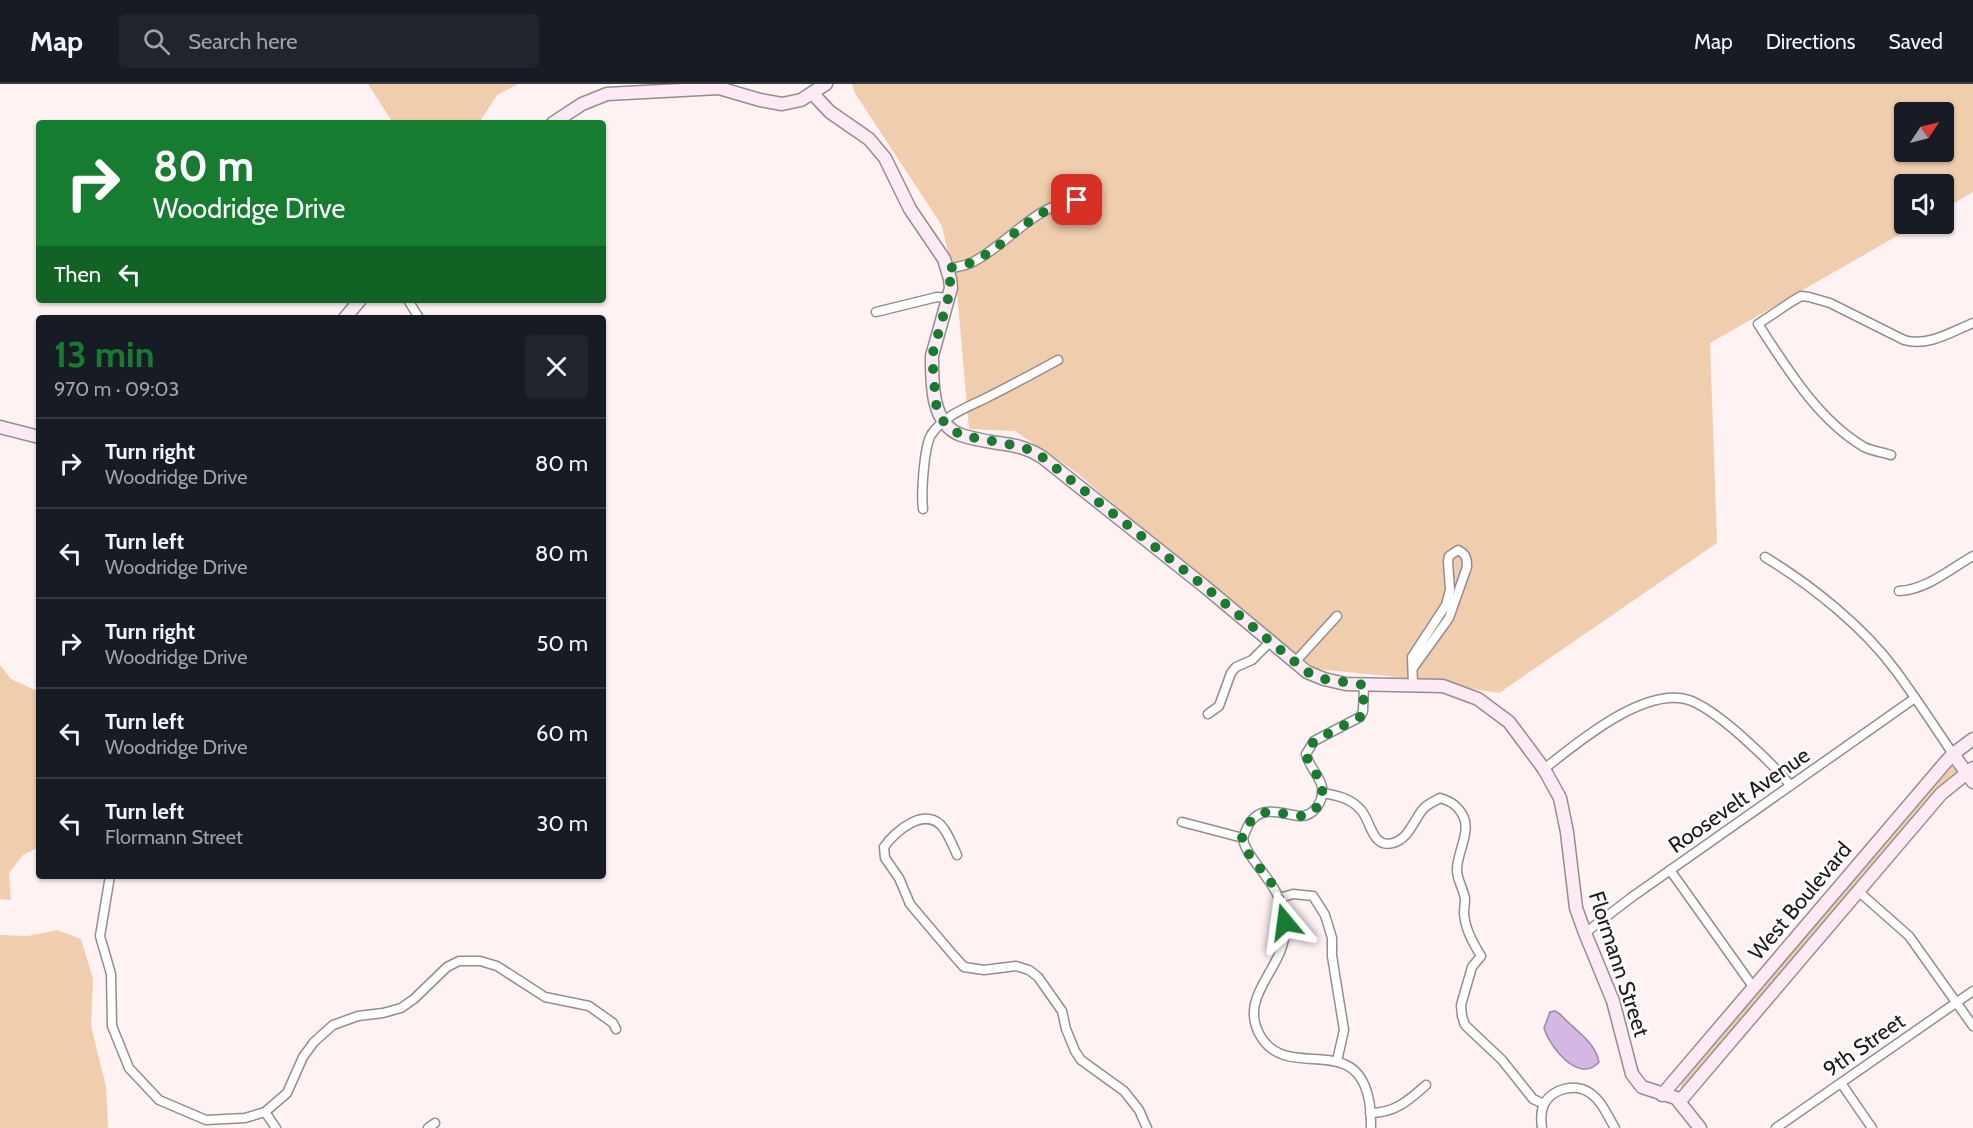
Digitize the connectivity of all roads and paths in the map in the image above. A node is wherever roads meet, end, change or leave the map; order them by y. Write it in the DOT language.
graph roads {
  1 [pos="826,84"];
  2 [pos="813,94"];
  3 [pos="558,120"];
  4 [pos="1088,201"];
  5 [pos="948,268"];
  6 [pos="949,298"];
  7 [pos="358,303"];
  8 [pos="876,312"];
  9 [pos="348,315"];
  10 [pos="1973,323"];
  11 [pos="1058,360"];
  12 [pos="944,422"];
  13 [pos="0,427"];
  14 [pos="36,436"];
  15 [pos="1891,455"];
  16 [pos="923,508"];
  17 [pos="1973,556"];
  18 [pos="1765,557"];
  19 [pos="1899,591"];
  20 [pos="1337,616"];
  21 [pos="1270,642"];
  22 [pos="1295,662"];
  23 [pos="1413,668"];
  24 [pos="1364,685"];
  25 [pos="1413,685"];
  26 [pos="1915,698"];
  27 [pos="1208,714"];
  28 [pos="1973,739"];
  29 [pos="1953,754"];
  30 [pos="1544,769"];
  31 [pos="1971,774"];
  32 [pos="1790,785"];
  33 [pos="1322,793"];
  34 [pos="1182,822"];
  35 [pos="1242,838"];
  36 [pos="957,855"];
  37 [pos="1670,870"];
  38 [pos="110,879"];
  39 [pos="1858,891"];
  40 [pos="1280,898"];
  41 [pos="1585,933"];
  42 [pos="1754,988"];
  43 [pos="1973,991"];
  44 [pos="1956,1003"];
  45 [pos="1973,1026"];
  46 [pos="616,1029"];
  47 [pos="1337,1061"];
  48 [pos="1841,1083"];
  49 [pos="1426,1085"];
  50 [pos="1662,1095"];
  51 [pos="1680,1101"];
  52 [pos="1544,1104"];
  53 [pos="265,1112"];
  54 [pos="1370,1113"];
  55 [pos="276,1128"];
  56 [pos="1147,1128"];
  57 [pos="1371,1128"];
  58 [pos="1542,1128"];
  59 [pos="1616,1128"];
  60 [pos="1700,1128"];
  61 [pos="1776,1128"];
  62 [pos="1872,1128"];
  1 -- 2 [label="street"];
  2 -- 3 [label="street"];
  2 -- 5 [label="street"];
  4 -- 5 [label="street"];
  5 -- 6 [label="street"];
  6 -- 8 [label="street"];
  6 -- 12 [label="street"];
  7 -- 9 [label="street"];
  10 -- 15 [label="street"];
  11 -- 12 [label="street"];
  12 -- 16 [label="street"];
  12 -- 21 [label="street, Flormann Street"];
  13 -- 14 [label="street"];
  17 -- 19 [label="street"];
  18 -- 26 [label="street"];
  20 -- 22 [label="street"];
  21 -- 22 [label="street, Flormann Street"];
  21 -- 27 [label="street"];
  22 -- 24 [label="street, Flormann Street"];
  23 -- 23 [label="street"];
  23 -- 25 [label="street"];
  24 -- 25 [label="street, Flormann Street"];
  24 -- 33 [label="street"];
  25 -- 30 [label="street, Flormann Street"];
  26 -- 29 [label="street"];
  26 -- 32 [label="street, Roosevelt Avenue"];
  28 -- 29 [label="street, West Boulevard"];
  29 -- 31 [label="street"];
  29 -- 42 [label="street, West Boulevard"];
  30 -- 32 [label="street"];
  30 -- 41 [label="street, Flormann Street"];
  31 -- 39 [label="street, West Boulevard"];
  32 -- 37 [label="street, Roosevelt Avenue"];
  33 -- 35 [label="street"];
  33 -- 52 [label="street"];
  34 -- 35 [label="street"];
  35 -- 40 [label="street"];
  36 -- 56 [label="street"];
  37 -- 41 [label="street, Roosevelt Avenue"];
  37 -- 42 [label="street"];
  38 -- 53 [label="street"];
  39 -- 44 [label="street"];
  39 -- 51 [label="street, West Boulevard"];
  40 -- 47 [label="street"];
  40 -- 47 [label="street"];
  41 -- 50 [label="street, Flormann Street"];
  42 -- 50 [label="street, West Boulevard"];
  43 -- 44 [label="street, 9th Street"];
  44 -- 45 [label="street"];
  44 -- 48 [label="street, 9th Street"];
  46 -- 53 [label="street"];
  47 -- 54 [label="street"];
  48 -- 61 [label="street, 9th Street"];
  48 -- 62 [label="street"];
  49 -- 54 [label="street"];
  50 -- 51 [label="street, Flormann Street"];
  51 -- 60 [label="street"];
  52 -- 58 [label="street"];
  52 -- 59 [label="street"];
  53 -- 55 [label="street"];
  54 -- 57 [label="street"];
}
